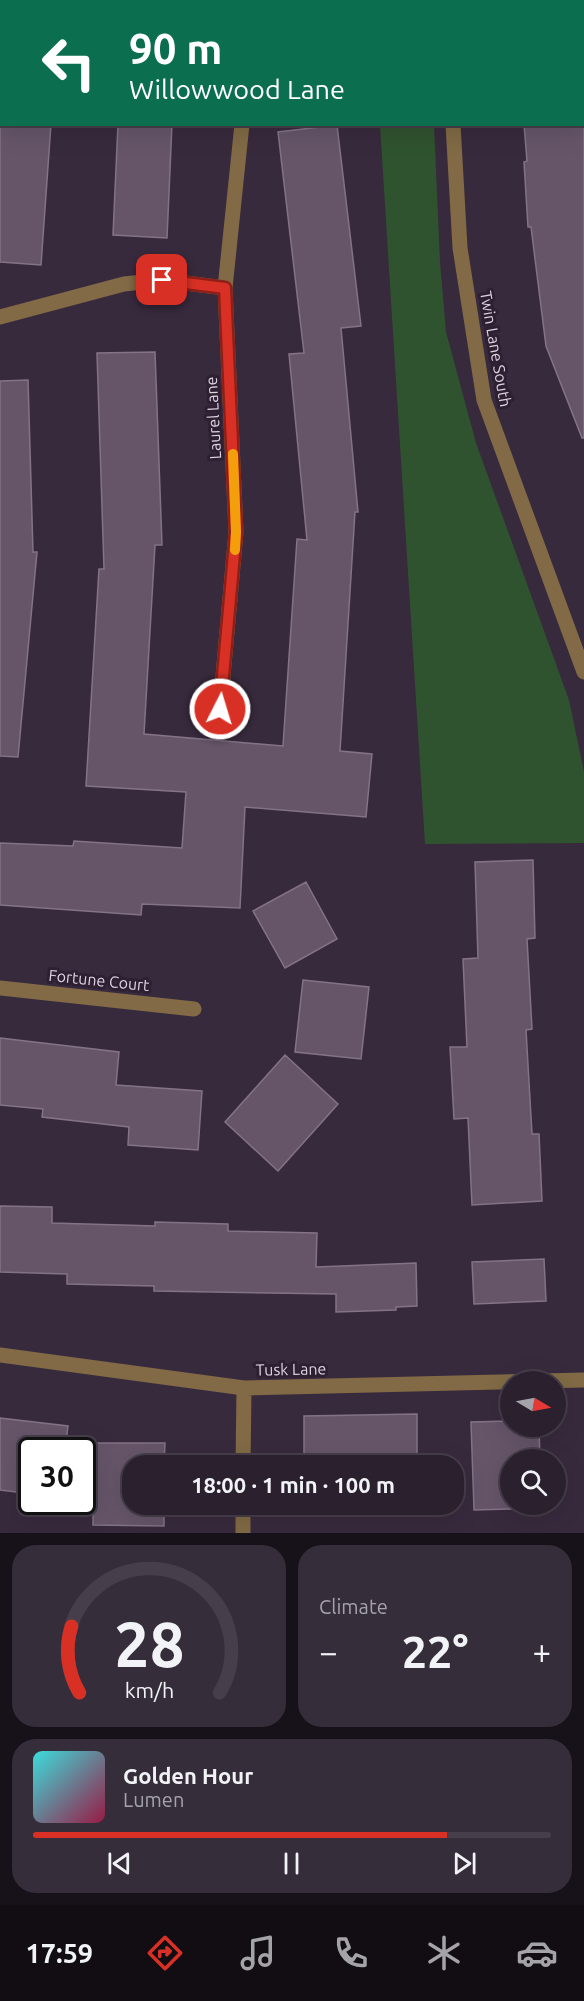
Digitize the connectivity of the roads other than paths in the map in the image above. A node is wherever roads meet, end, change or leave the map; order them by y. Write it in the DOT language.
graph roads {
  1 [pos="242,126"];
  2 [pos="453,126"];
  3 [pos="225,288"];
  4 [pos="0,317"];
  5 [pos="584,672"];
  6 [pos="220,709"];
  7 [pos="0,988"];
  8 [pos="194,1008"];
  9 [pos="0,1355"];
  10 [pos="584,1380"];
  11 [pos="244,1388"];
  12 [pos="243,1455"];
  13 [pos="243,1515"];
  14 [pos="243,1533"];
  1 -- 3 [label="street, Laurel Lane"];
  2 -- 5 [label="street, Twin Lane South"];
  3 -- 4 [label="street"];
  3 -- 6 [label="street, Laurel Lane"];
  7 -- 8 [label="street, Fortune Court"];
  9 -- 11 [label="street, Tusk Lane"];
  10 -- 11 [label="street, Tusk Lane"];
  11 -- 12 [label="street"];
  13 -- 14 [label="street"];
}
